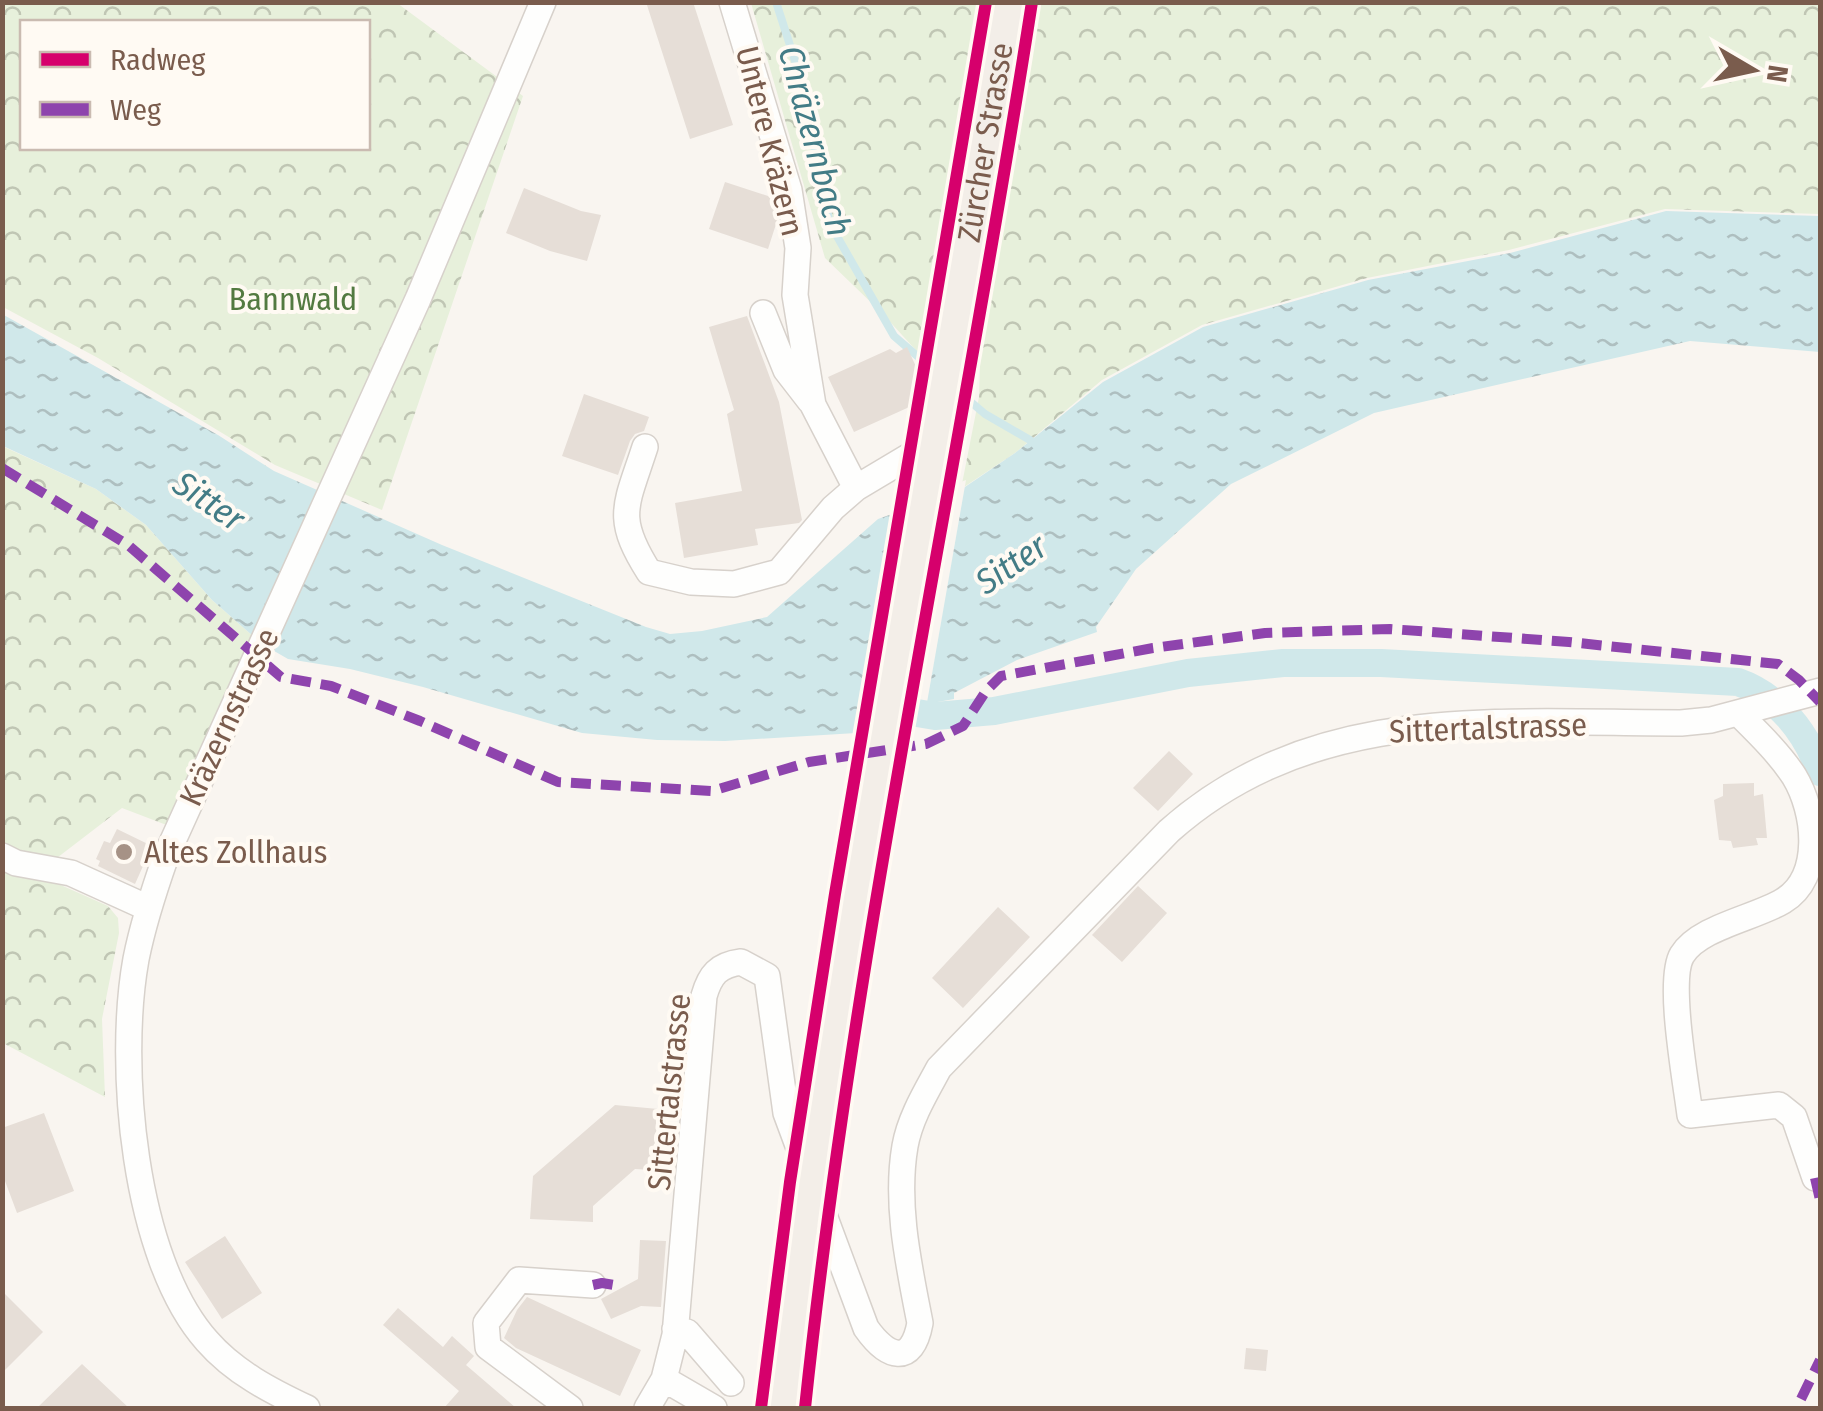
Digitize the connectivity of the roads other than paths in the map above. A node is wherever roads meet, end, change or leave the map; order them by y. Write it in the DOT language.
graph roads {
  1 [pos="544,2"];
  2 [pos="732,2"];
  3 [pos="1009,2"];
  4 [pos="763,313"];
  5 [pos="812,405"];
  6 [pos="953,410"];
  7 [pos="646,448"];
  8 [pos="856,488"];
  9 [pos="1820,691"];
  10 [pos="1746,711"];
  11 [pos="2,856"];
  12 [pos="148,908"];
  13 [pos="1815,1178"];
  14 [pos="594,1285"];
  15 [pos="675,1329"];
  16 [pos="664,1380"];
  17 [pos="731,1383"];
  18 [pos="308,1408"];
  19 [pos="570,1408"];
  20 [pos="647,1408"];
  21 [pos="714,1408"];
  22 [pos="783,1408"];
  1 -- 12 [label="street, Kräzernstrasse"];
  2 -- 5 [label="street, Untere Kräzern"];
  3 -- 22 [label="main road, Zürcher Strasse, bridge"];
  4 -- 5 [label="street"];
  5 -- 8 [label="street, Untere Kräzern"];
  6 -- 8 [label="street"];
  7 -- 8 [label="street"];
  9 -- 10 [label="street, Sittertalstrasse"];
  10 -- 13 [label="street"];
  10 -- 15 [label="street, Sittertalstrasse"];
  11 -- 12 [label="street"];
  12 -- 18 [label="street, Kräzernstrasse"];
  14 -- 19 [label="street"];
  15 -- 16 [label="street, Sittertalstrasse"];
  15 -- 17 [label="street"];
  16 -- 20 [label="street, Sittertalstrasse"];
  16 -- 21 [label="street"];
}
